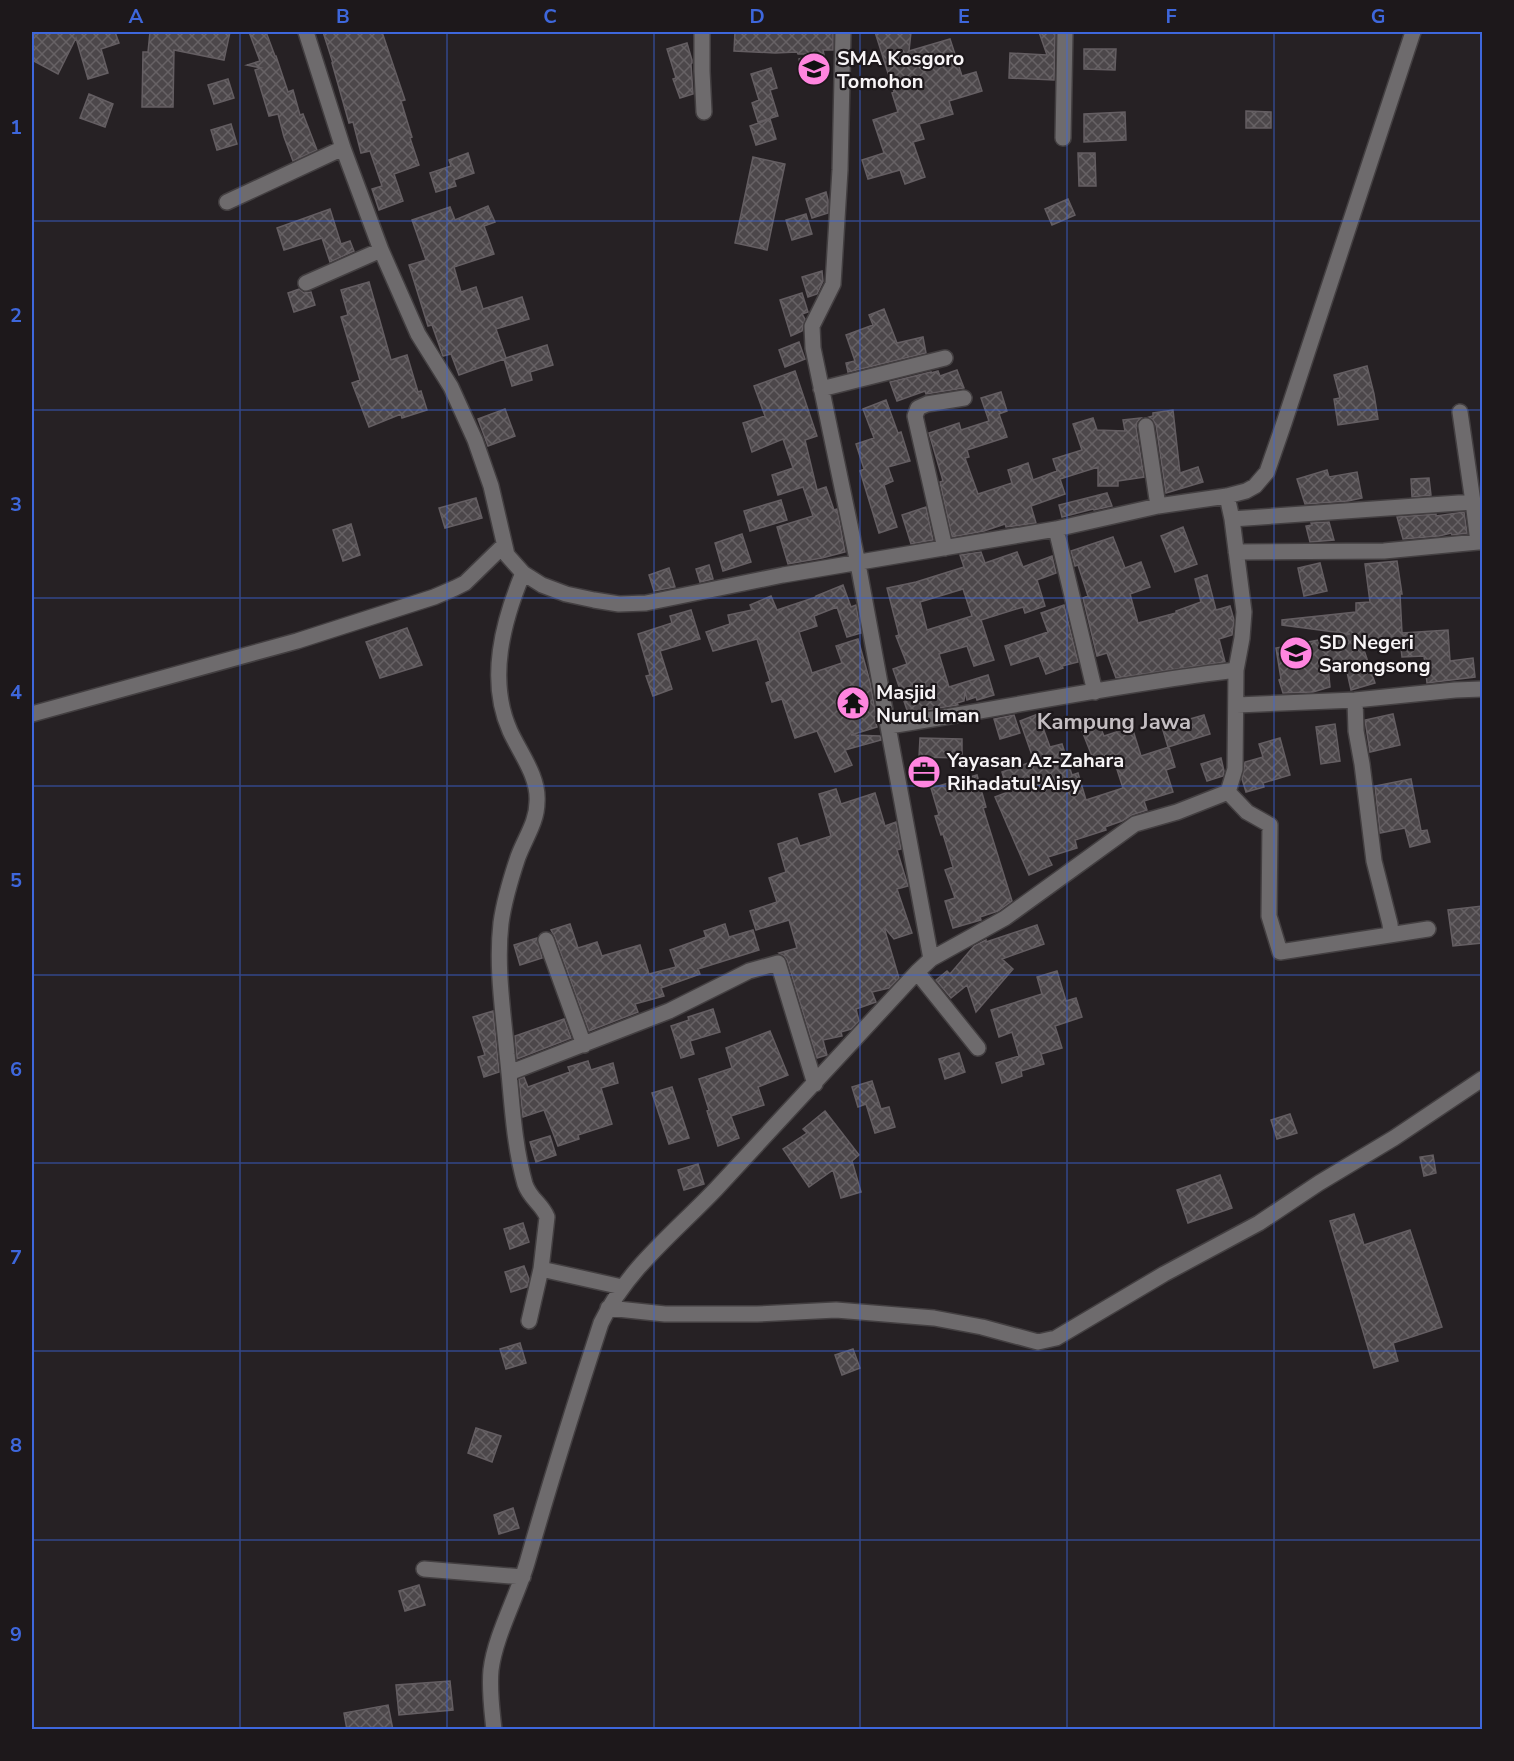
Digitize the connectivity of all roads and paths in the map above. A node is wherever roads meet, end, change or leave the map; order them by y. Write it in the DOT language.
graph roads {
  1 [pos="306,32"];
  2 [pos="702,32"];
  3 [pos="843,32"];
  4 [pos="1065,32"];
  5 [pos="1413,32"];
  6 [pos="704,112"];
  7 [pos="1063,138"];
  8 [pos="343,148"];
  9 [pos="227,202"];
  10 [pos="381,250"];
  11 [pos="306,283"];
  12 [pos="945,358"];
  13 [pos="821,389"];
  14 [pos="964,398"];
  15 [pos="1460,412"];
  16 [pos="1146,426"];
  17 [pos="1227,496"];
  18 [pos="1473,502"];
  19 [pos="1158,506"];
  20 [pos="1232,519"];
  21 [pos="1056,528"];
  22 [pos="1480,542"];
  23 [pos="945,548"];
  24 [pos="1236,552"];
  25 [pos="512,560"];
  26 [pos="858,564"];
  27 [pos="1236,670"];
  28 [pos="1482,689"];
  29 [pos="1095,692"];
  30 [pos="1355,700"];
  31 [pos="1237,705"];
  32 [pos="32,714"];
  33 [pos="889,726"];
  34 [pos="1228,792"];
  35 [pos="1428,929"];
  36 [pos="1391,934"];
  37 [pos="546,940"];
  38 [pos="931,960"];
  39 [pos="917,972"];
  40 [pos="584,1045"];
  41 [pos="978,1048"];
  42 [pos="509,1072"];
  43 [pos="1482,1080"];
  44 [pos="815,1084"];
  45 [pos="541,1269"];
  46 [pos="622,1287"];
  47 [pos="608,1308"];
  48 [pos="529,1321"];
  49 [pos="424,1569"];
  50 [pos="523,1578"];
  51 [pos="494,1730"];
  1 -- 8 [label="street"];
  2 -- 6 [label="street"];
  3 -- 13 [label="street"];
  4 -- 7 [label="street"];
  5 -- 17 [label="street"];
  8 -- 9 [label="street"];
  8 -- 10 [label="street"];
  10 -- 11 [label="street"];
  10 -- 25 [label="street"];
  12 -- 13 [label="street"];
  13 -- 26 [label="street"];
  14 -- 23 [label="street"];
  15 -- 18 [label="street"];
  16 -- 19 [label="street"];
  17 -- 19 [label="street"];
  17 -- 20 [label="street"];
  18 -- 20 [label="street"];
  18 -- 22 [label="street"];
  19 -- 21 [label="street"];
  20 -- 24 [label="street"];
  21 -- 23 [label="street"];
  21 -- 29 [label="street"];
  22 -- 24 [label="street"];
  23 -- 26 [label="street"];
  24 -- 27 [label="street"];
  25 -- 26 [label="street"];
  25 -- 32 [label="street"];
  25 -- 42 [label="street"];
  26 -- 33 [label="street"];
  27 -- 29 [label="street"];
  27 -- 31 [label="street"];
  28 -- 30 [label="street"];
  29 -- 33 [label="street"];
  30 -- 31 [label="street"];
  30 -- 36 [label="street"];
  31 -- 34 [label="street"];
  33 -- 38 [label="street"];
  34 -- 36 [label="street"];
  34 -- 38 [label="street"];
  35 -- 36 [label="street"];
  37 -- 40 [label="street"];
  38 -- 39 [label="street"];
  39 -- 41 [label="street"];
  39 -- 44 [label="street"];
  40 -- 42 [label="street"];
  40 -- 44 [label="street"];
  42 -- 45 [label="street"];
  43 -- 47 [label="street"];
  44 -- 46 [label="street"];
  45 -- 46 [label="street"];
  45 -- 48 [label="street"];
  46 -- 47 [label="street"];
  47 -- 50 [label="street"];
  49 -- 50 [label="street"];
  50 -- 51 [label="street"];
}
